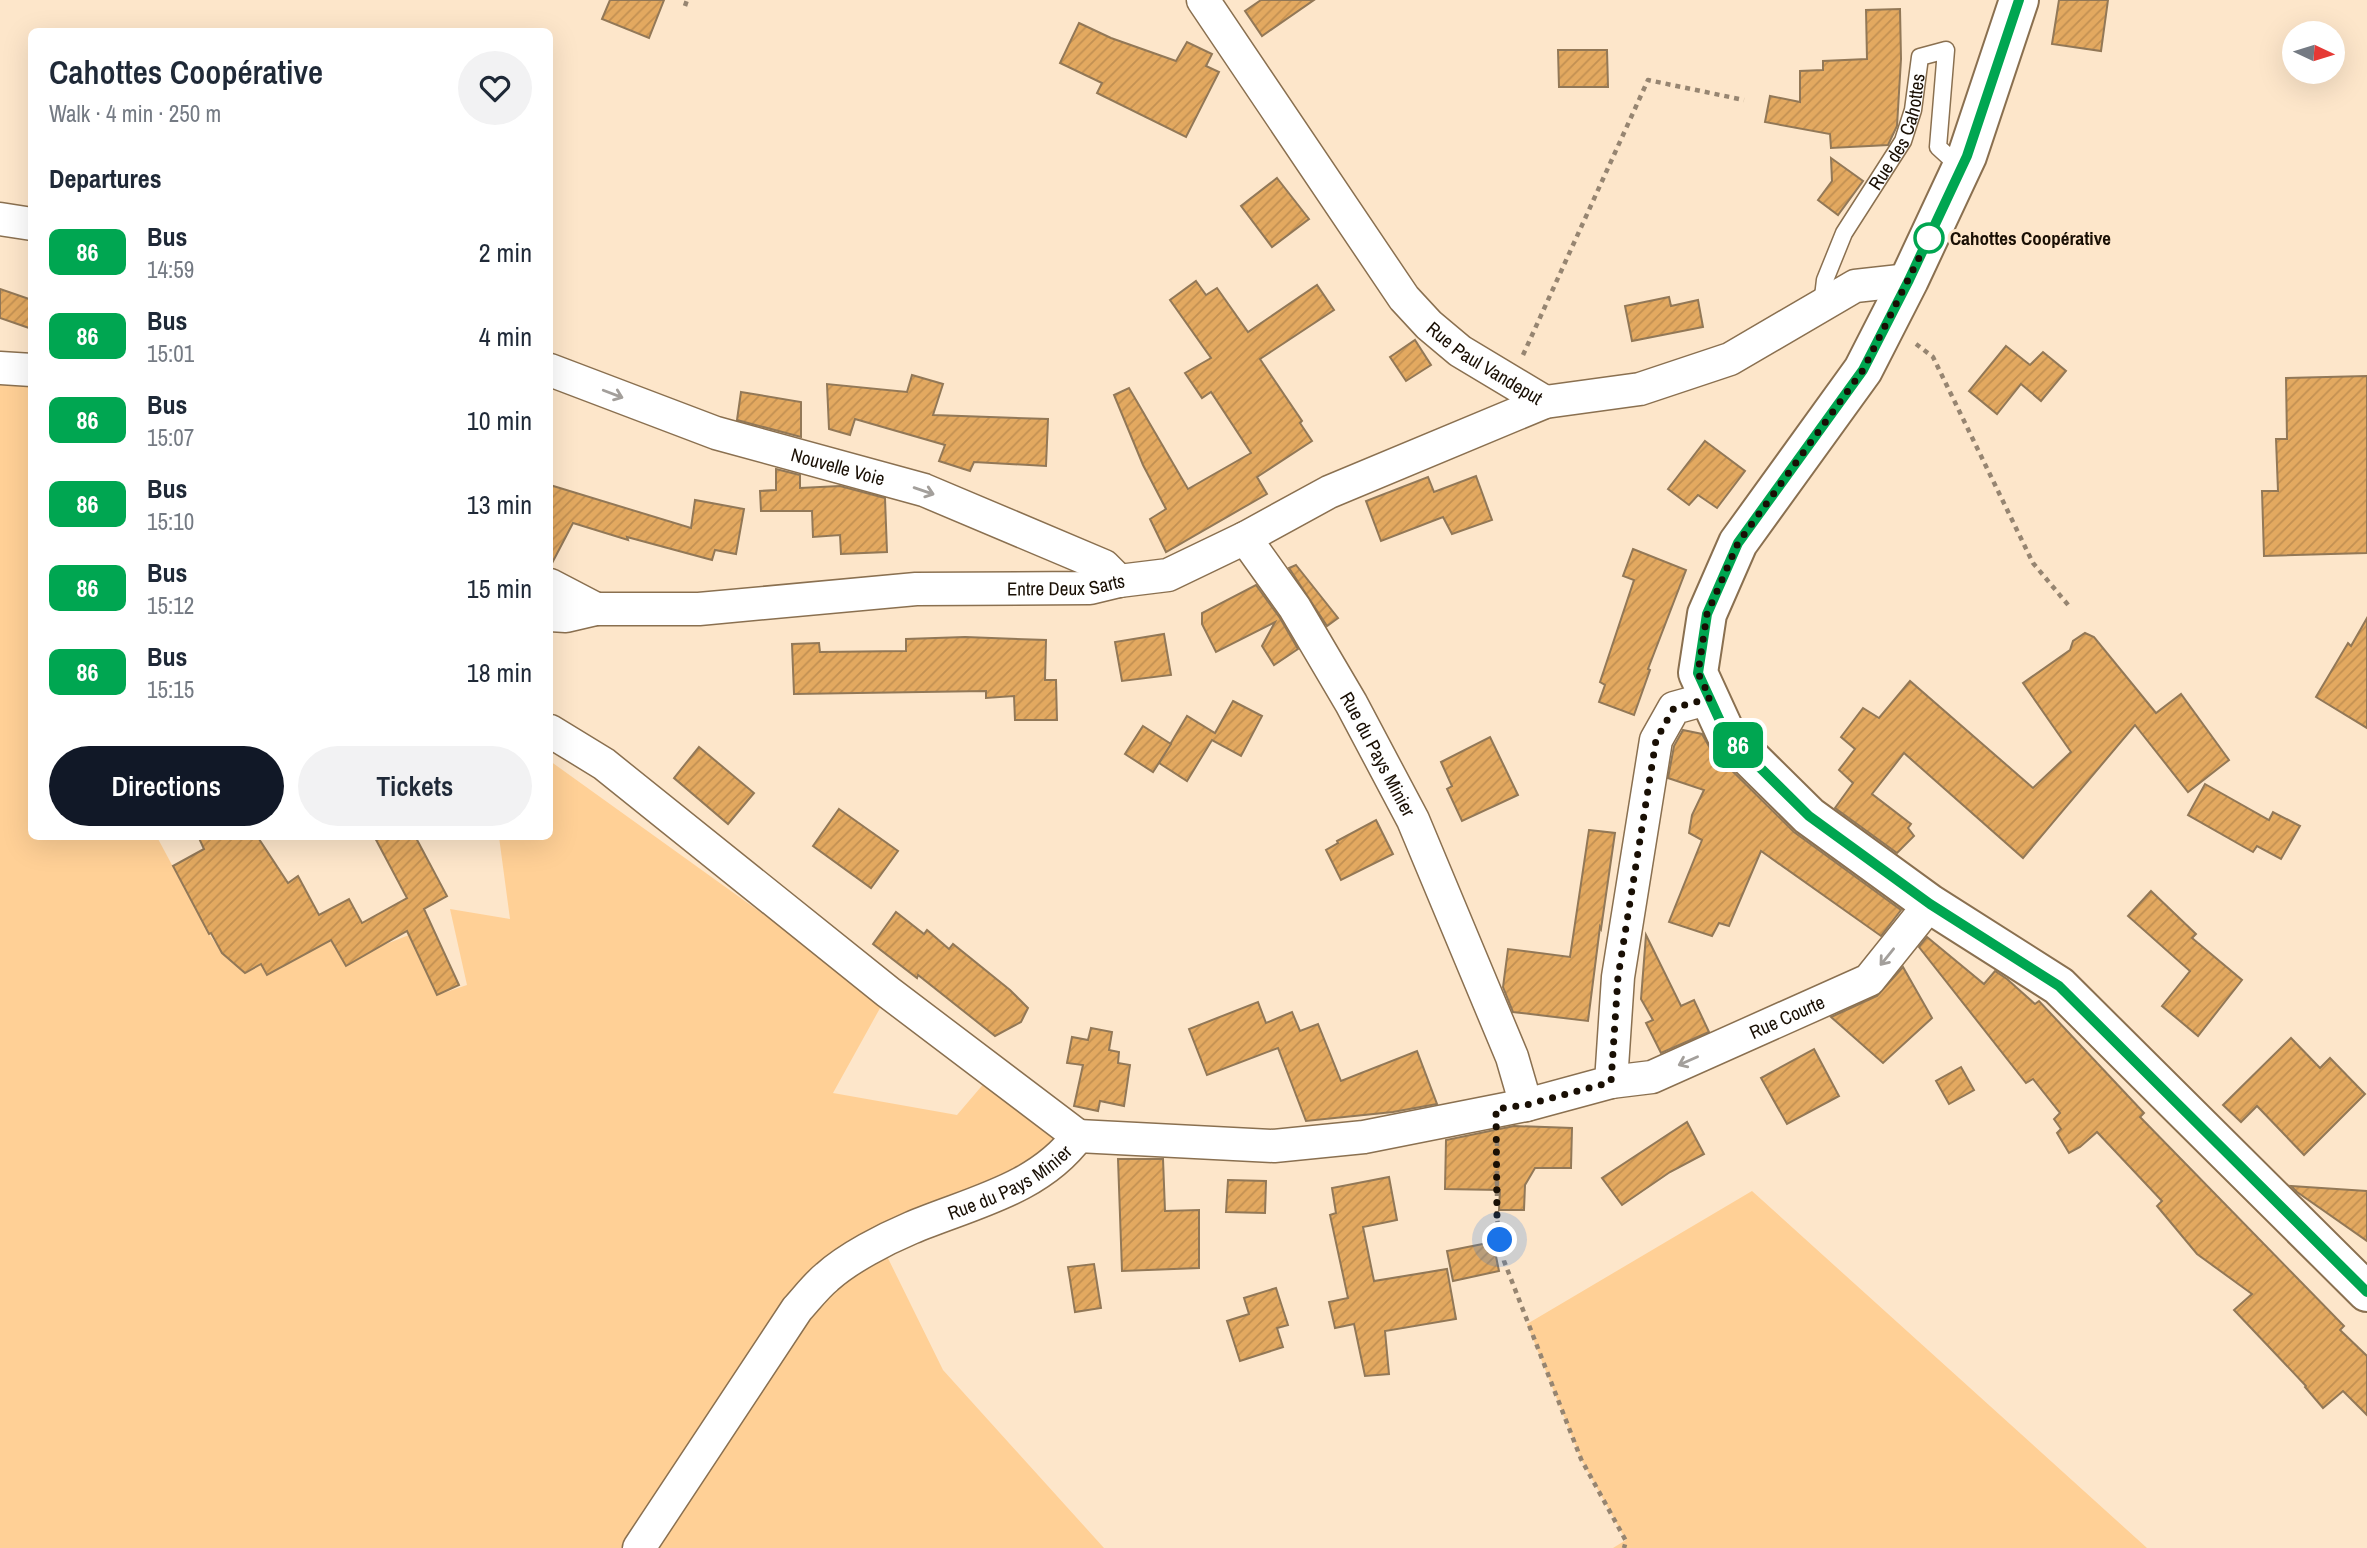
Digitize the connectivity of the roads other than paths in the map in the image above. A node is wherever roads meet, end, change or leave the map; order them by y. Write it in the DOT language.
graph roads {
  1 [pos="1203,0"];
  2 [pos="2019,0"];
  3 [pos="1961,168"];
  4 [pos="0,219"];
  5 [pos="28,223"];
  6 [pos="1909,280"];
  7 [pos="1822,305"];
  8 [pos="0,368"];
  9 [pos="28,370"];
  10 [pos="553,371"];
  11 [pos="1545,402"];
  12 [pos="1245,538"];
  13 [pos="1119,581"];
  14 [pos="553,587"];
  15 [pos="596,609"];
  16 [pos="553,615"];
  17 [pos="1710,698"];
  18 [pos="553,733"];
  19 [pos="1930,904"];
  20 [pos="1611,1082"];
  21 [pos="1511,1107"];
  22 [pos="1078,1136"];
  23 [pos="2367,1292"];
  24 [pos="639,1548"];
  1 -- 11 [label="street, Rue Paul Vandeput"];
  2 -- 3 [label="street"];
  3 -- 6 [label="street"];
  3 -- 7 [label="lane, Rue des Cahottes"];
  4 -- 5 [label="street"];
  6 -- 7 [label="street, Rue Paul Vandeput"];
  6 -- 17 [label="street"];
  7 -- 11 [label="street, Rue Paul Vandeput"];
  8 -- 9 [label="street"];
  10 -- 13 [label="street, Nouvelle Voie, one-way"];
  11 -- 12 [label="street, Entre Deux Sarts"];
  12 -- 13 [label="street, Entre Deux Sarts"];
  12 -- 21 [label="street, Rue du Pays Minier"];
  13 -- 15 [label="street, Entre Deux Sarts"];
  14 -- 15 [label="street"];
  15 -- 16 [label="street, Entre Deux Sarts"];
  17 -- 19 [label="street"];
  17 -- 20 [label="street"];
  18 -- 22 [label="street"];
  19 -- 20 [label="street, Rue Courte, one-way"];
  19 -- 23 [label="street"];
  20 -- 21 [label="street, Rue du Pays Minier"];
  21 -- 22 [label="street, Rue du Pays Minier"];
  22 -- 24 [label="street, Rue du Pays Minier"];
}
